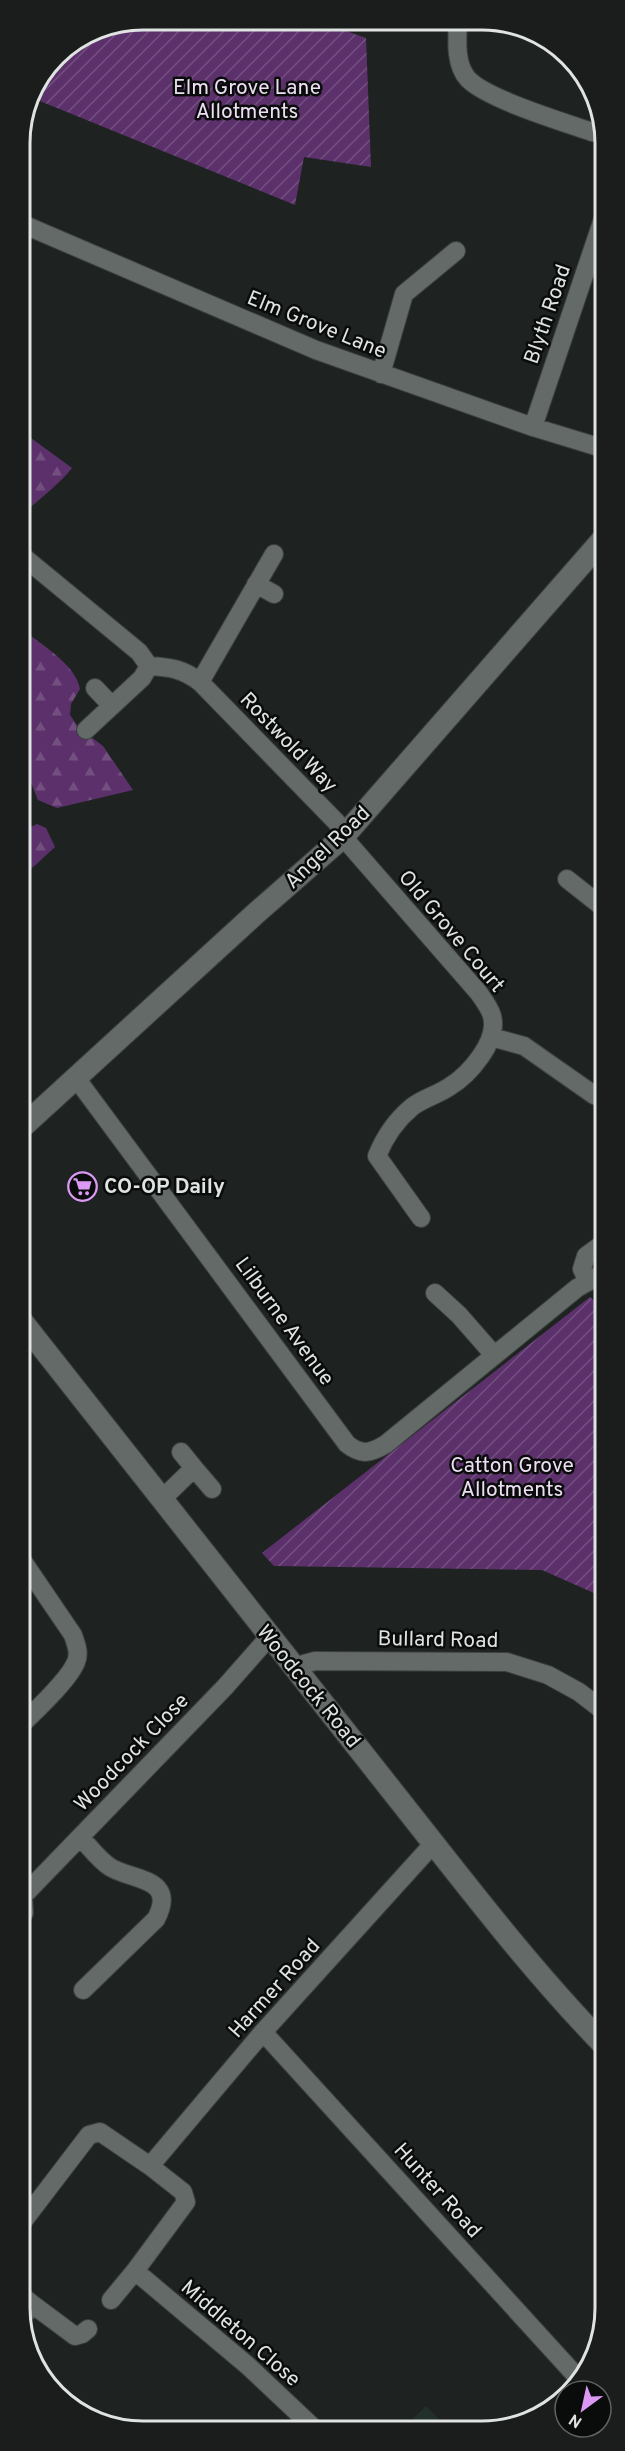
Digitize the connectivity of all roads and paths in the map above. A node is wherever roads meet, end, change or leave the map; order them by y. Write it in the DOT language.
graph roads {
  1 [pos="458,30"];
  2 [pos="594,132"];
  3 [pos="30,227"];
  4 [pos="595,242"];
  5 [pos="456,251"];
  6 [pos="381,374"];
  7 [pos="532,427"];
  8 [pos="595,446"];
  9 [pos="595,547"];
  10 [pos="274,554"];
  11 [pos="30,567"];
  12 [pos="256,584"];
  13 [pos="274,594"];
  14 [pos="149,666"];
  15 [pos="200,682"];
  16 [pos="95,688"];
  17 [pos="112,706"];
  18 [pos="86,730"];
  19 [pos="345,835"];
  20 [pos="567,879"];
  21 [pos="595,901"];
  22 [pos="491,1037"];
  23 [pos="76,1078"];
  24 [pos="595,1095"];
  25 [pos="30,1119"];
  26 [pos="421,1218"];
  27 [pos="595,1249"];
  28 [pos="595,1278"];
  29 [pos="588,1282"];
  30 [pos="435,1293"];
  31 [pos="30,1332"];
  32 [pos="494,1355"];
  33 [pos="181,1452"];
  34 [pos="194,1468"];
  35 [pos="212,1489"];
  36 [pos="163,1498"];
  37 [pos="30,1572"];
  38 [pos="269,1637"];
  39 [pos="297,1671"];
  40 [pos="595,1704"];
  41 [pos="30,1715"];
  42 [pos="80,1837"];
  43 [pos="434,1843"];
  44 [pos="30,1893"];
  45 [pos="83,1990"];
  46 [pos="264,2032"];
  47 [pos="595,2036"];
  48 [pos="150,2166"];
  49 [pos="39,2201"];
  50 [pos="30,2205"];
  51 [pos="30,2212"];
  52 [pos="135,2271"];
  53 [pos="111,2300"];
  54 [pos="30,2302"];
  55 [pos="88,2329"];
  56 [pos="574,2374"];
  57 [pos="306,2421"];
  1 -- 2 [label="street"];
  3 -- 6 [label="street, Elm Grove Lane"];
  4 -- 7 [label="street, Blyth Road"];
  5 -- 6 [label="street"];
  6 -- 7 [label="street, Elm Grove Lane"];
  7 -- 8 [label="street, Elm Grove Lane"];
  9 -- 19 [label="street, Angel Road"];
  10 -- 12 [label="street"];
  11 -- 14 [label="street"];
  12 -- 13 [label="street"];
  12 -- 15 [label="street"];
  14 -- 15 [label="street, Rostwold Way"];
  14 -- 17 [label="street"];
  15 -- 19 [label="street, Rostwold Way"];
  16 -- 17 [label="street"];
  17 -- 18 [label="street"];
  19 -- 22 [label="street, Old Grove Court"];
  19 -- 23 [label="street, Angel Road"];
  20 -- 21 [label="street"];
  22 -- 24 [label="street"];
  22 -- 26 [label="street"];
  23 -- 25 [label="street, Angel Road"];
  23 -- 32 [label="street, Lilburne Avenue"];
  27 -- 29 [label="street"];
  28 -- 29 [label="street, Lilburne Avenue"];
  29 -- 32 [label="street, Lilburne Avenue"];
  30 -- 32 [label="street"];
  31 -- 36 [label="street, Woodcock Road"];
  33 -- 34 [label="street"];
  34 -- 35 [label="street"];
  34 -- 36 [label="street"];
  36 -- 38 [label="street, Woodcock Road"];
  37 -- 41 [label="street"];
  38 -- 39 [label="street, Woodcock Road"];
  38 -- 42 [label="street, Woodcock Close"];
  39 -- 40 [label="street, Bullard Road"];
  39 -- 43 [label="street, Woodcock Road"];
  42 -- 44 [label="street, Woodcock Close"];
  42 -- 45 [label="street"];
  43 -- 46 [label="street, Harmer Road"];
  43 -- 47 [label="street, Woodcock Road"];
  46 -- 48 [label="street, Harmer Road"];
  46 -- 56 [label="street, Hunter Road"];
  48 -- 49 [label="street"];
  48 -- 52 [label="street"];
  49 -- 50 [label="street"];
  49 -- 51 [label="street"];
  52 -- 53 [label="street"];
  52 -- 57 [label="street, Middleton Close"];
  54 -- 55 [label="street"];
}
